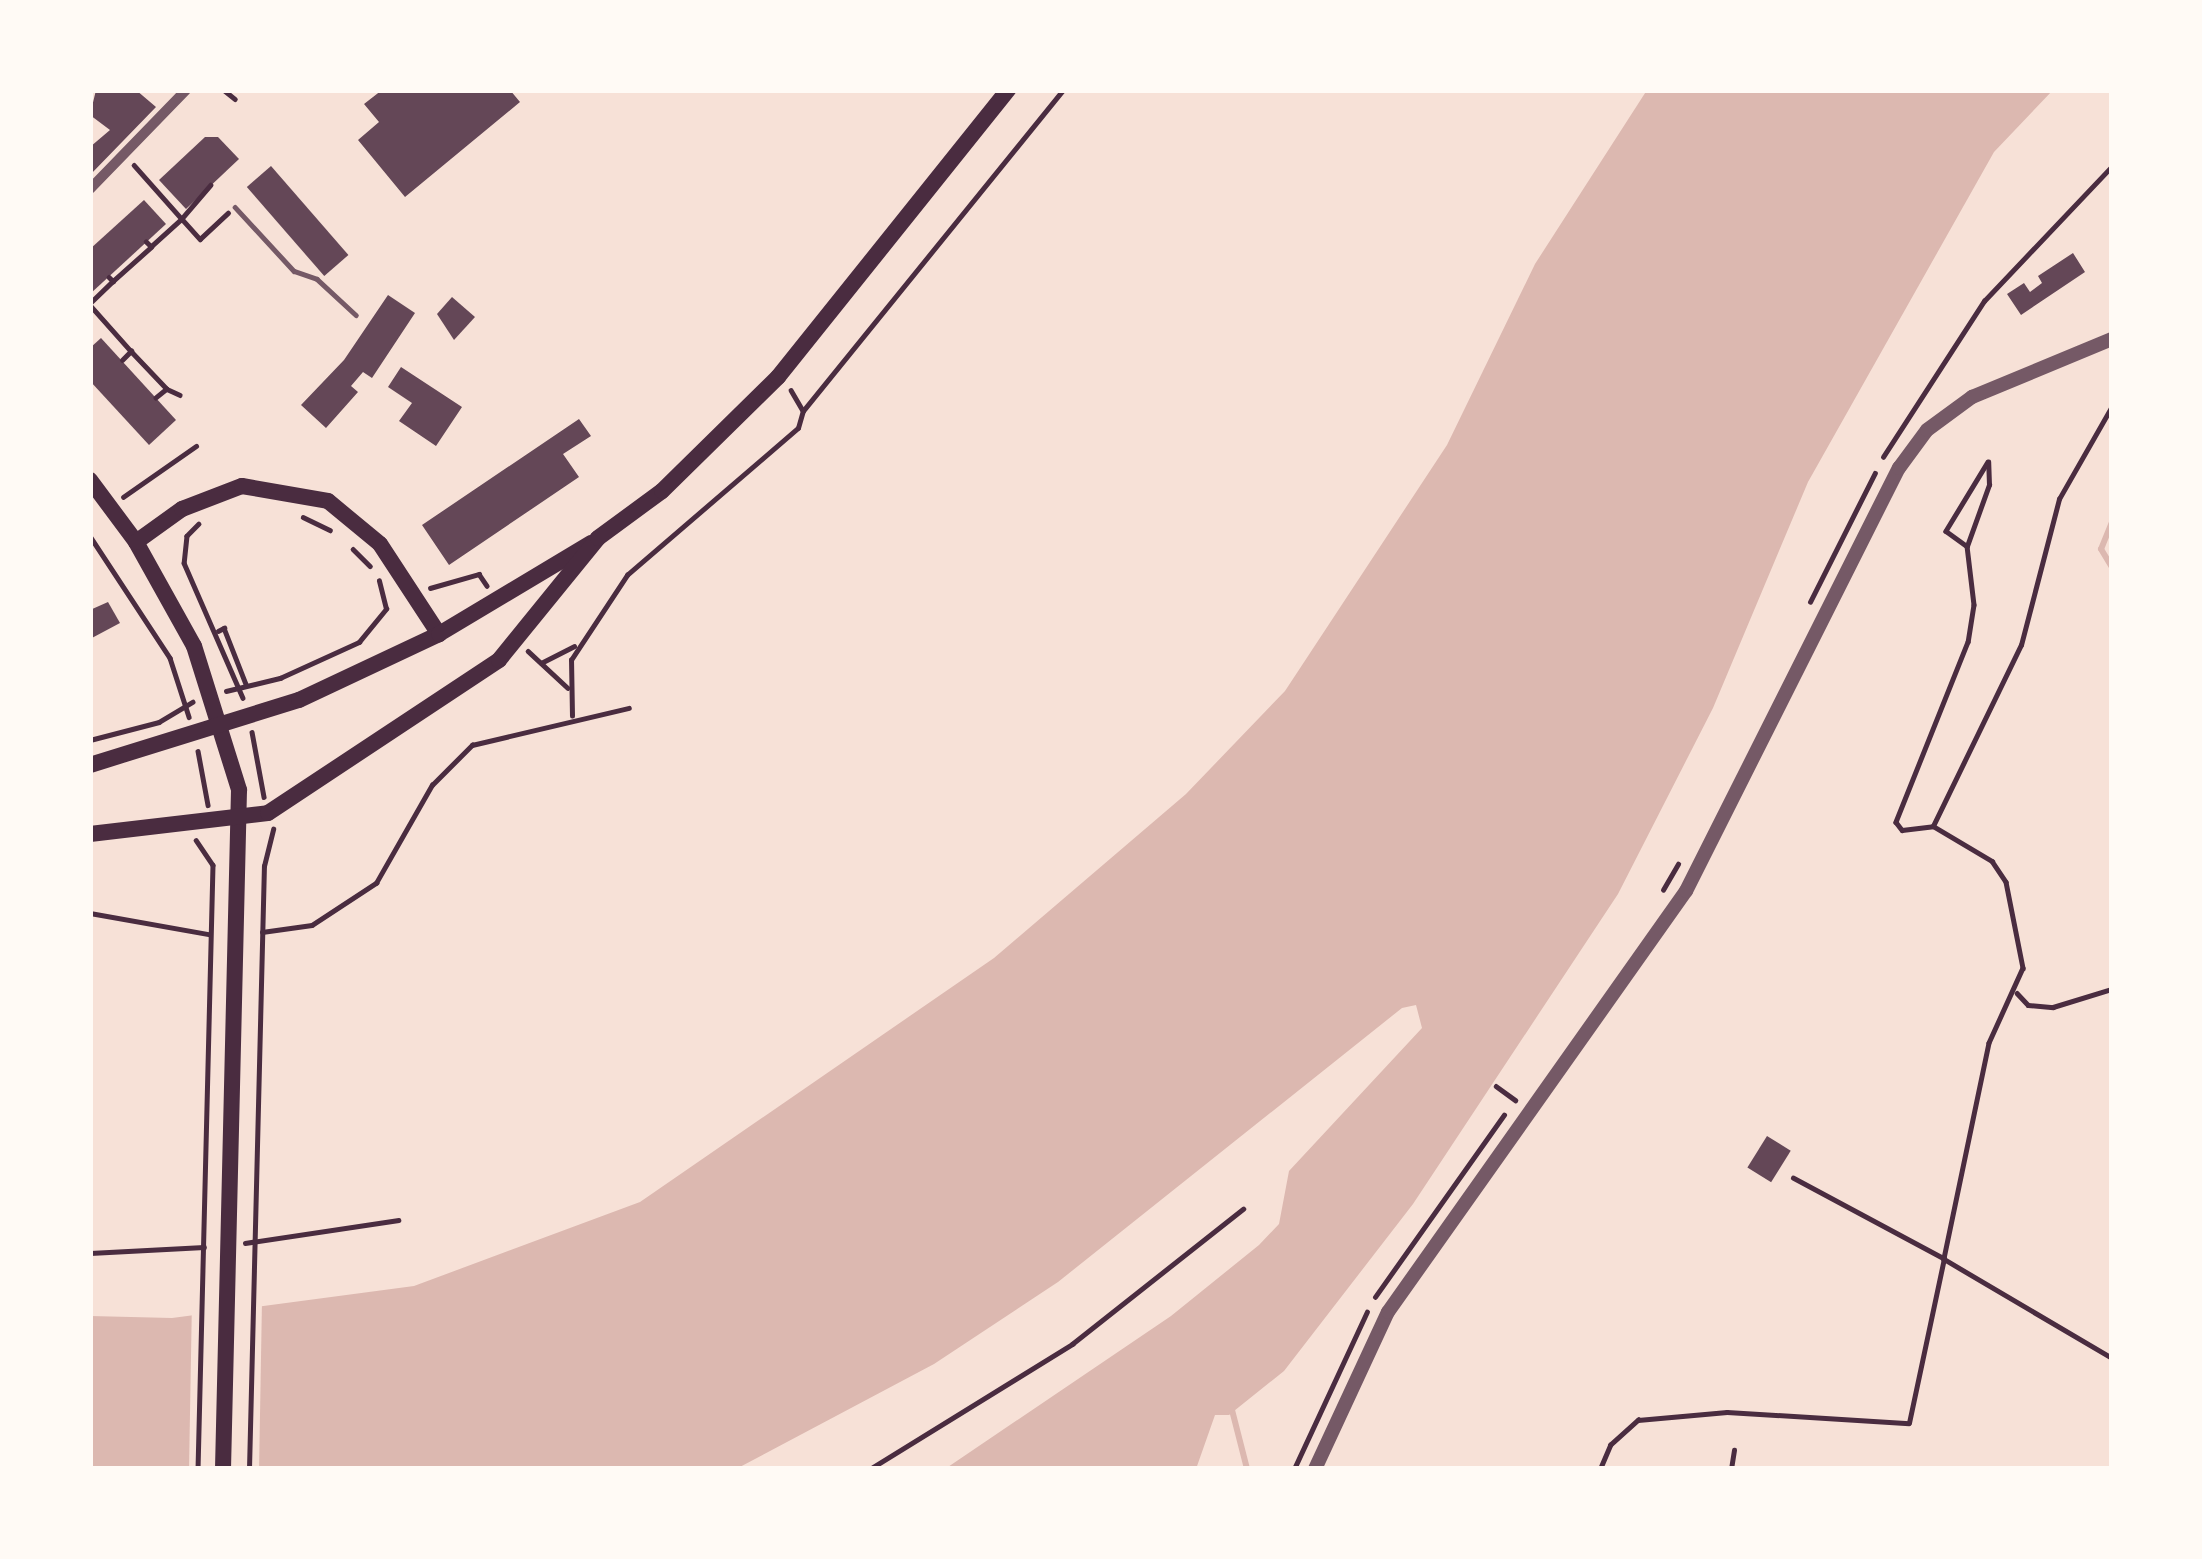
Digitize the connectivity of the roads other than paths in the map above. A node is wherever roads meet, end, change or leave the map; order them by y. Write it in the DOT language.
graph roads {
  1 [pos="186,90"];
  2 [pos="1008,90"];
  3 [pos="90,189"];
  4 [pos="235,207"];
  5 [pos="356,315"];
  6 [pos="2112,339"];
  7 [pos="90,481"];
  8 [pos="598,538"];
  9 [pos="136,542"];
  10 [pos="439,634"];
  11 [pos="90,765"];
  12 [pos="242,820"];
  13 [pos="90,834"];
  14 [pos="223,1469"];
  15 [pos="1315,1469"];
  1 -- 3 [label="street"];
  2 -- 8 [label="main road"];
  4 -- 5 [label="lane"];
  6 -- 15 [label="street"];
  7 -- 9 [label="main road"];
  8 -- 10 [label="main road"];
  8 -- 12 [label="main road"];
  9 -- 10 [label="main road"];
  9 -- 12 [label="main road"];
  10 -- 11 [label="main road"];
  12 -- 13 [label="main road"];
  12 -- 14 [label="main road"];
}
